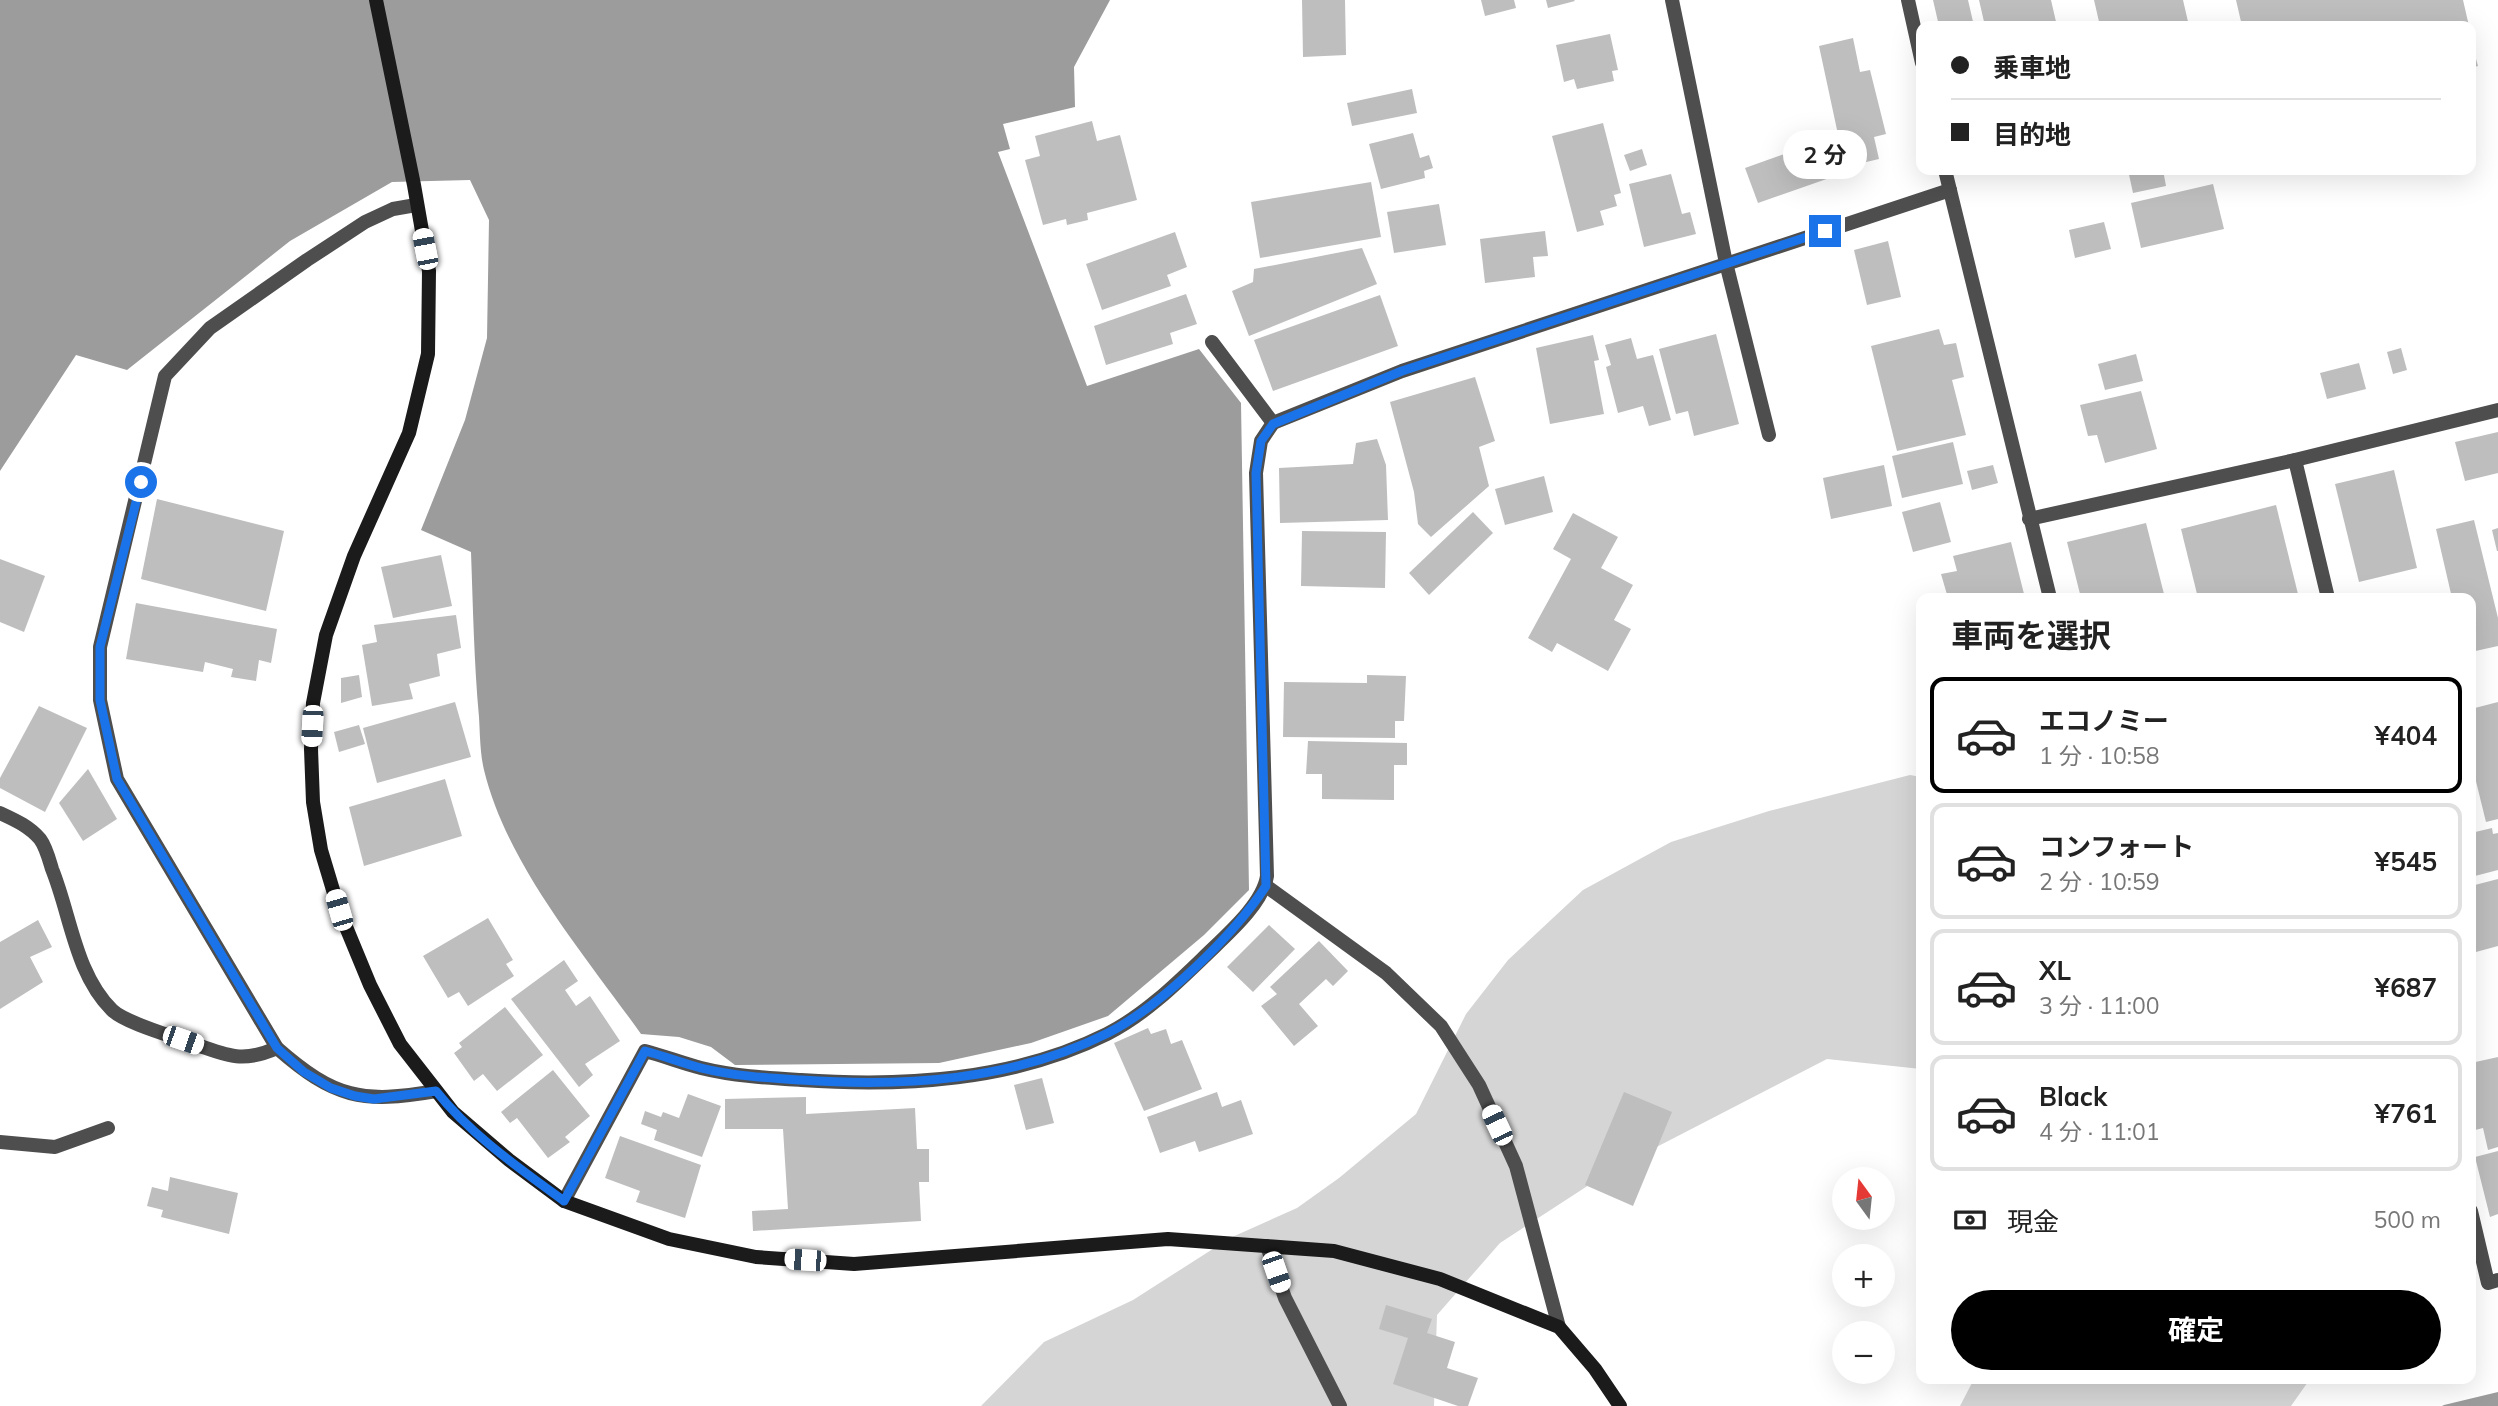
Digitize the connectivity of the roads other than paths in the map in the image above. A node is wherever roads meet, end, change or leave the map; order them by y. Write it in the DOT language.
graph roads {
  1 [pos="376,0"];
  2 [pos="1672,0"];
  3 [pos="1908,0"];
  4 [pos="1916,36"];
  5 [pos="1946,175"];
  6 [pos="1950,191"];
  7 [pos="416,205"];
  8 [pos="1726,263"];
  9 [pos="1212,342"];
  10 [pos="2498,410"];
  11 [pos="1273,424"];
  12 [pos="1769,435"];
  13 [pos="2295,460"];
  14 [pos="2029,519"];
  15 [pos="2049,593"];
  16 [pos="2327,593"];
  17 [pos="0,813"];
  18 [pos="1266,886"];
  19 [pos="277,1048"];
  20 [pos="436,1091"];
  21 [pos="108,1128"];
  22 [pos="0,1142"];
  23 [pos="564,1201"];
  24 [pos="2476,1231"];
  25 [pos="1267,1246"];
  26 [pos="2498,1280"];
  27 [pos="1559,1327"];
  28 [pos="1340,1406"];
  29 [pos="1620,1406"];
  1 -- 7 [label="street"];
  2 -- 8 [label="street"];
  3 -- 4 [label="street"];
  5 -- 6 [label="street"];
  6 -- 8 [label="street"];
  6 -- 14 [label="street"];
  7 -- 19 [label="street"];
  7 -- 20 [label="street"];
  8 -- 11 [label="street"];
  8 -- 12 [label="street"];
  9 -- 11 [label="street"];
  10 -- 13 [label="street"];
  11 -- 18 [label="street"];
  13 -- 14 [label="street"];
  13 -- 16 [label="street"];
  14 -- 15 [label="street"];
  17 -- 19 [label="street"];
  18 -- 23 [label="street"];
  18 -- 27 [label="street"];
  19 -- 20 [label="street"];
  20 -- 23 [label="street"];
  21 -- 22 [label="street"];
  23 -- 25 [label="street"];
  24 -- 26 [label="street"];
  25 -- 27 [label="street"];
  25 -- 28 [label="street"];
  27 -- 29 [label="street"];
}
